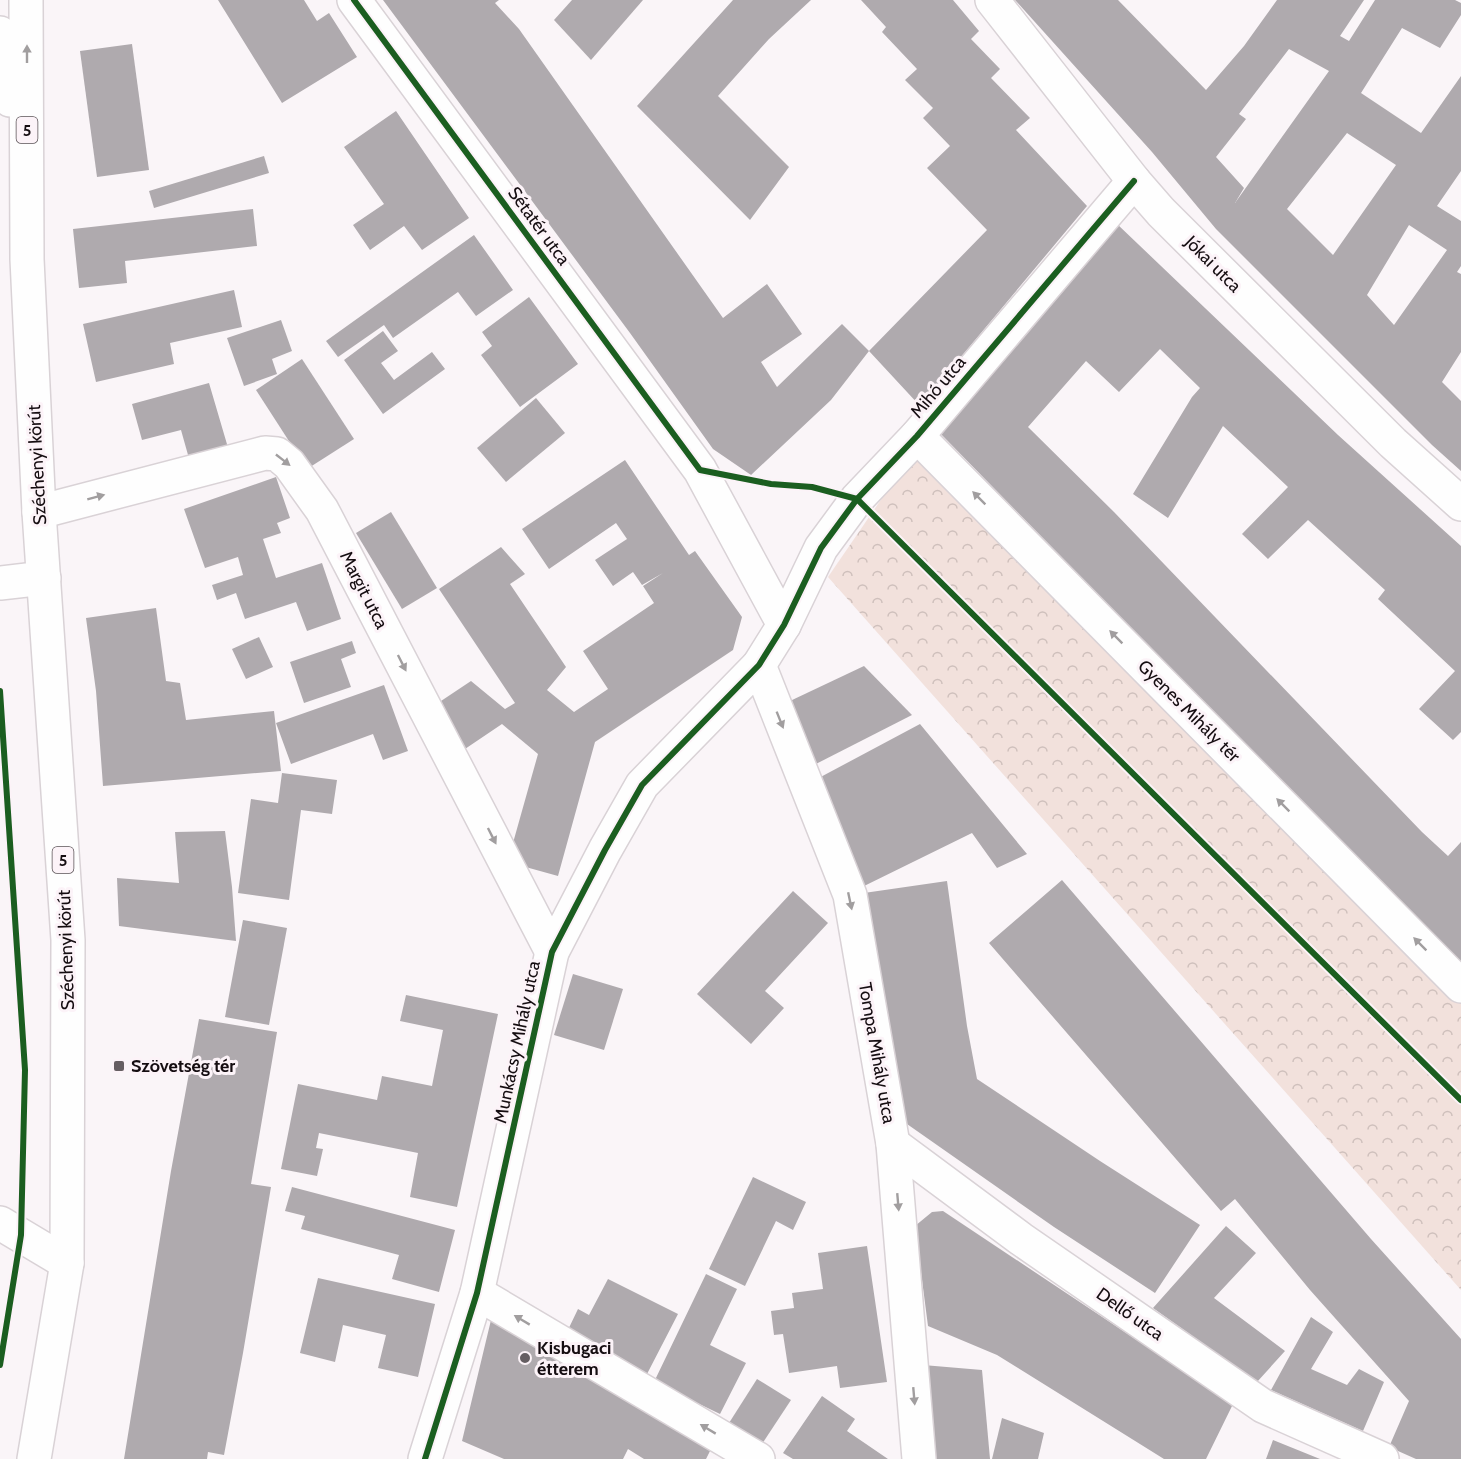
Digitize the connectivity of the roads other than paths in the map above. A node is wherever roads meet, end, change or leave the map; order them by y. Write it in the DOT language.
graph roads {
  1 [pos="26,0"];
  2 [pos="354,0"];
  3 [pos="992,0"];
  4 [pos="0,33"];
  5 [pos="1134,181"];
  6 [pos="27,259"];
  7 [pos="916,436"];
  8 [pos="1461,504"];
  9 [pos="39,512"];
  10 [pos="44,578"];
  11 [pos="0,583"];
  12 [pos="784,625"];
  13 [pos="759,665"];
  14 [pos="552,952"];
  15 [pos="1461,986"];
  16 [pos="893,1144"];
  17 [pos="0,1223"];
  18 [pos="67,1263"];
  19 [pos="477,1293"];
  20 [pos="34,1459"];
  21 [pos="425,1459"];
  22 [pos="758,1459"];
  23 [pos="919,1459"];
  24 [pos="1382,1459"];
  6 -- 1 [label="street, Széchenyi körút / 5, one-way"];
  2 -- 12 [label="street, Sétatér utca"];
  3 -- 5 [label="street, Jókai utca"];
  4 -- 6 [label="street, Széchenyi körút / 5"];
  5 -- 7 [label="street, Mihó utca"];
  5 -- 8 [label="street, Jókai utca"];
  6 -- 9 [label="street, Széchenyi körút / 5"];
  7 -- 12 [label="street, Mihó utca"];
  15 -- 7 [label="street, Gyenes Mihály tér, one-way"];
  9 -- 10 [label="street, Széchenyi körút / 5"];
  9 -- 14 [label="street, Margit utca, one-way"];
  10 -- 11 [label="street"];
  10 -- 18 [label="street, Széchenyi körút / 5"];
  12 -- 13 [label="street, Munkácsy Mihály utca"];
  13 -- 14 [label="street, Munkácsy Mihály utca"];
  13 -- 16 [label="street, Tompa Mihály utca, one-way"];
  14 -- 19 [label="street, Munkácsy Mihály utca"];
  16 -- 23 [label="street, Tompa Mihály utca, one-way"];
  16 -- 24 [label="street, Dellő utca"];
  17 -- 18 [label="street"];
  18 -- 20 [label="street, Széchenyi körút / 5"];
  19 -- 21 [label="street, Munkácsy Mihály utca"];
  22 -- 19 [label="street, one-way"];
}
